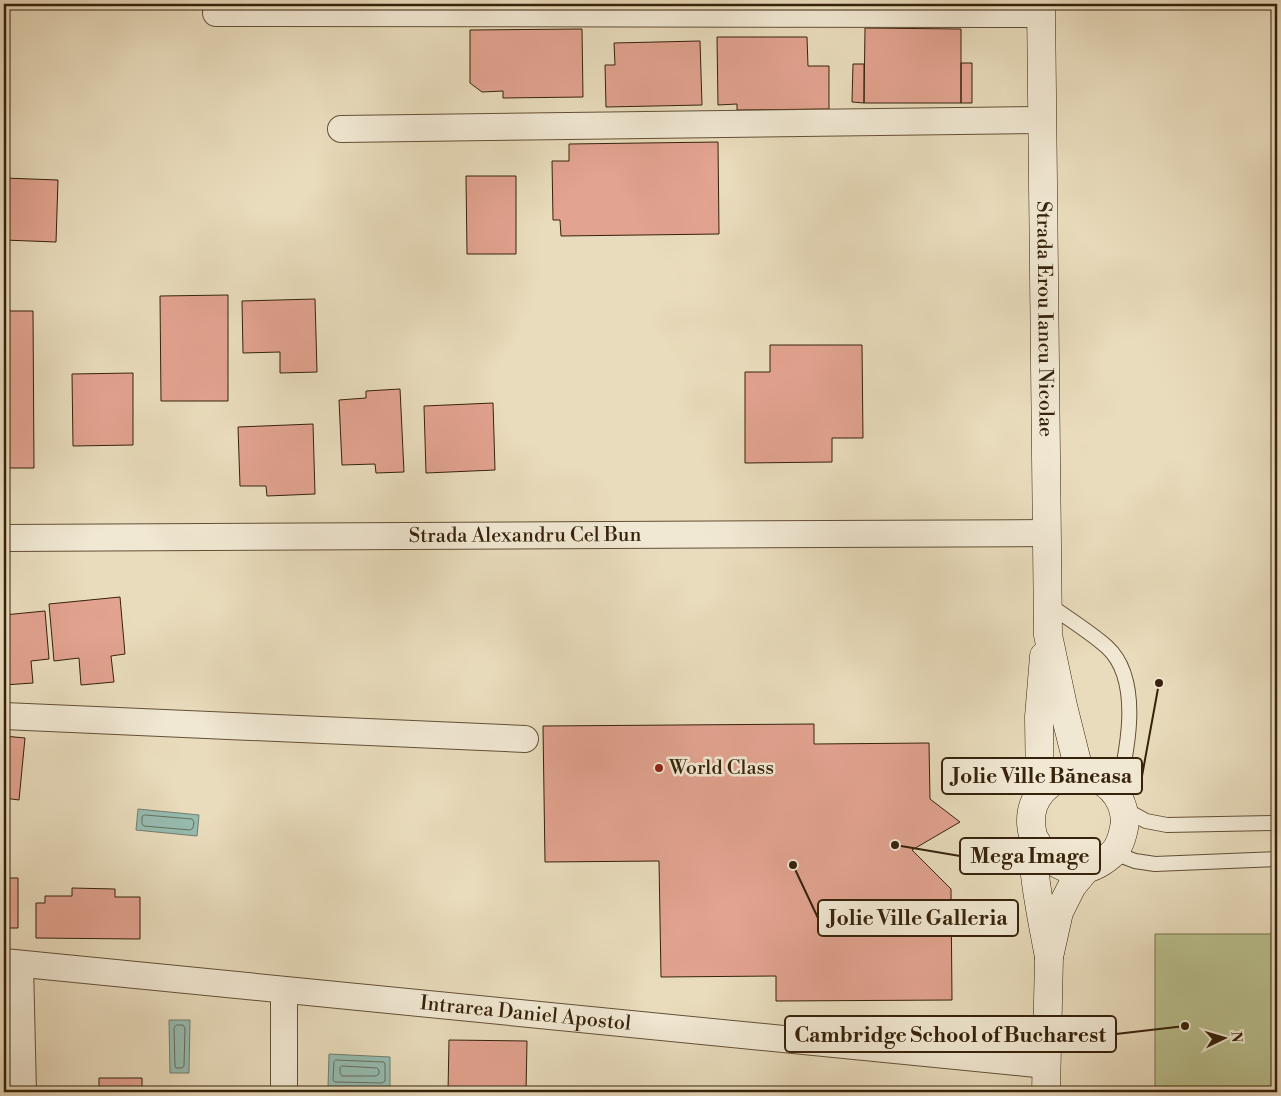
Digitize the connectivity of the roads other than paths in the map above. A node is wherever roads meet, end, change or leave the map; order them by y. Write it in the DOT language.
graph roads {
  1 [pos="1041,9"];
  2 [pos="216,12"];
  3 [pos="1041,120"];
  4 [pos="341,129"];
  5 [pos="1047,533"];
  6 [pos="4,538"];
  7 [pos="1048,604"];
  8 [pos="1048,635"];
  9 [pos="4,716"];
  10 [pos="526,739"];
  11 [pos="1080,774"];
  12 [pos="1040,793"];
  13 [pos="1120,802"];
  14 [pos="1277,823"];
  15 [pos="1034,838"];
  16 [pos="1114,853"];
  17 [pos="1277,860"];
  18 [pos="1086,869"];
  19 [pos="1049,957"];
  20 [pos="12,963"];
  21 [pos="284,990"];
  22 [pos="1046,1065"];
  23 [pos="23,1092"];
  24 [pos="284,1092"];
  25 [pos="1046,1092"];
  1 -- 2 [label="street"];
  1 -- 3 [label="street, Strada Erou Iancu Nicolae"];
  3 -- 4 [label="street"];
  3 -- 5 [label="street, Strada Erou Iancu Nicolae"];
  5 -- 6 [label="street, Strada Alexandru Cel Bun"];
  5 -- 7 [label="street, Strada Erou Iancu Nicolae"];
  7 -- 8 [label="street, Strada Erou Iancu Nicolae"];
  7 -- 13 [label="lane"];
  8 -- 11 [label="street, Strada Erou Iancu Nicolae"];
  8 -- 12 [label="street, Strada Erou Iancu Nicolae"];
  9 -- 10 [label="street"];
  11 -- 12 [label="street"];
  11 -- 13 [label="street"];
  12 -- 15 [label="street, Strada Erou Iancu Nicolae"];
  13 -- 14 [label="lane"];
  13 -- 16 [label="street"];
  15 -- 18 [label="street"];
  15 -- 19 [label="street, Strada Erou Iancu Nicolae"];
  16 -- 17 [label="lane"];
  16 -- 18 [label="street, Strada Erou Iancu Nicolae"];
  18 -- 19 [label="street, Strada Erou Iancu Nicolae"];
  19 -- 22 [label="street, Strada Erou Iancu Nicolae"];
  20 -- 21 [label="street, Intrarea Daniel Apostol"];
  20 -- 23 [label="street"];
  21 -- 22 [label="street, Intrarea Daniel Apostol"];
  21 -- 24 [label="street"];
  22 -- 25 [label="street, Strada Erou Iancu Nicolae"];
}
